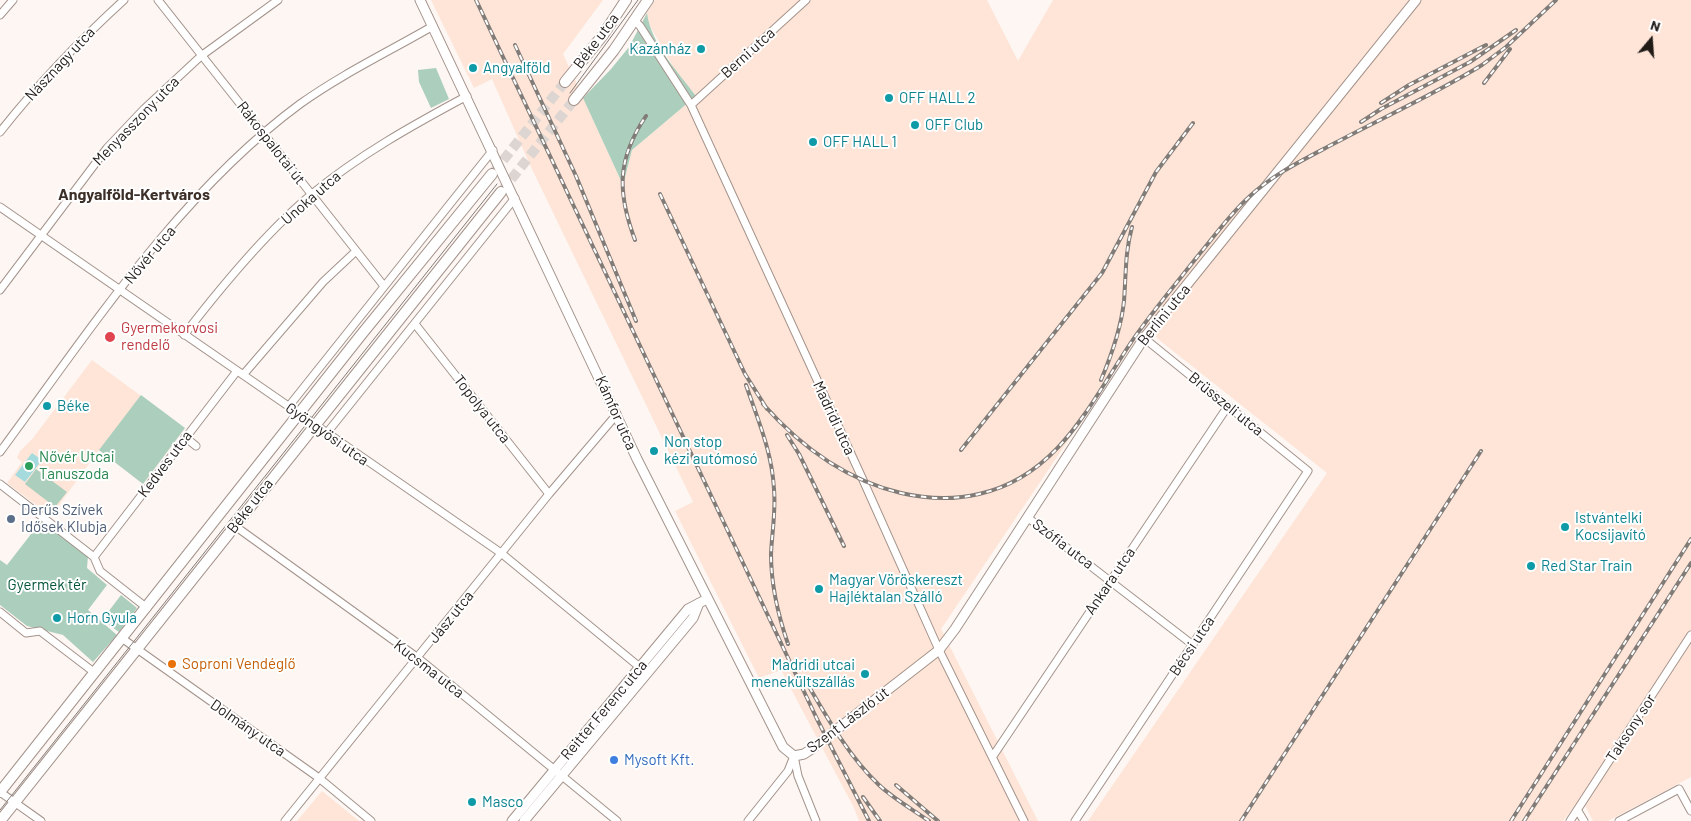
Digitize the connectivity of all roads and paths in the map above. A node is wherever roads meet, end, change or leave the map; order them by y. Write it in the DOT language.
graph roads {
  1 [pos="13,0"];
  2 [pos="124,0"];
  3 [pos="158,0"];
  4 [pos="278,0"];
  5 [pos="420,0"];
  6 [pos="626,0"];
  7 [pos="648,0"];
  8 [pos="806,0"];
  9 [pos="1416,0"];
  10 [pos="0,15"];
  11 [pos="634,21"];
  12 [pos="433,26"];
  13 [pos="201,56"];
  14 [pos="565,82"];
  15 [pos="467,96"];
  16 [pos="574,100"];
  17 [pos="691,105"];
  18 [pos="0,132"];
  19 [pos="264,133"];
  20 [pos="493,150"];
  21 [pos="492,174"];
  22 [pos="501,192"];
  23 [pos="311,194"];
  24 [pos="514,198"];
  25 [pos="0,207"];
  26 [pos="41,235"];
  27 [pos="356,251"];
  28 [pos="384,286"];
  29 [pos="0,290"];
  30 [pos="120,291"];
  31 [pos="415,324"];
  32 [pos="184,335"];
  33 [pos="1144,338"];
  34 [pos="240,373"];
  35 [pos="288,406"];
  36 [pos="1228,406"];
  37 [pos="300,414"];
  38 [pos="617,414"];
  39 [pos="314,425"];
  40 [pos="326,434"];
  41 [pos="185,437"];
  42 [pos="196,446"];
  43 [pos="0,452"];
  44 [pos="1308,471"];
  45 [pos="0,484"];
  46 [pos="549,494"];
  47 [pos="1027,518"];
  48 [pos="235,526"];
  49 [pos="501,554"];
  50 [pos="94,557"];
  51 [pos="1110,581"];
  52 [pos="703,601"];
  53 [pos="148,608"];
  54 [pos="0,612"];
  55 [pos="1691,635"];
  56 [pos="123,639"];
  57 [pos="1193,645"];
  58 [pos="136,649"];
  59 [pos="939,650"];
  60 [pos="418,658"];
  61 [pos="643,670"];
  62 [pos="95,673"];
  63 [pos="794,756"];
  64 [pos="993,756"];
  65 [pos="558,773"];
  66 [pos="319,778"];
  67 [pos="0,792"];
  68 [pos="15,803"];
  69 [pos="1578,811"];
  70 [pos="1691,811"];
  71 [pos="0,821"];
  72 [pos="41,821"];
  73 [pos="285,821"];
  74 [pos="371,821"];
  75 [pos="512,821"];
  76 [pos="524,821"];
  77 [pos="617,821"];
  78 [pos="748,821"];
  79 [pos="816,821"];
  80 [pos="1024,821"];
  81 [pos="1075,821"];
  82 [pos="1570,821"];
  83 [pos="1584,821"];
  84 [pos="1619,821"];
  1 -- 10 [label="street"];
  2 -- 18 [label="street, Násznagy utca"];
  3 -- 13 [label="street, Rákospalotai út"];
  4 -- 13 [label="street, Menyasszony utca"];
  5 -- 12 [label="street, Kámfor utca"];
  6 -- 14 [label="main road, Béke utca"];
  7 -- 11 [label="main road, Béke utca"];
  8 -- 17 [label="street, Berni utca"];
  9 -- 33 [label="street, Berlini utca"];
  11 -- 16 [label="main road, Béke utca"];
  11 -- 17 [label="street, Madridi utca"];
  12 -- 15 [label="street, Kámfor utca"];
  12 -- 19 [label="street, Nővér utca"];
  13 -- 19 [label="street, Rákospalotai út"];
  13 -- 26 [label="street, Menyasszony utca"];
  15 -- 20 [label="street, Kámfor utca"];
  15 -- 23 [label="street, Unoka utca"];
  17 -- 59 [label="street, Madridi utca"];
  19 -- 23 [label="street, Rákospalotai út"];
  19 -- 30 [label="street, Nővér utca"];
  20 -- 24 [label="street, Kámfor utca"];
  20 -- 28 [label="street"];
  21 -- 37 [label="main road, Béke utca"];
  22 -- 39 [label="main road, Béke utca"];
  23 -- 27 [label="street, Rákospalotai út"];
  23 -- 32 [label="street, Unoka utca"];
  24 -- 31 [label="street"];
  24 -- 38 [label="street, Kámfor utca"];
  25 -- 26 [label="street, Gyöngyösi utca"];
  26 -- 29 [label="street, Menyasszony utca"];
  26 -- 30 [label="street, Gyöngyösi utca"];
  27 -- 28 [label="street, Rákospalotai út"];
  27 -- 34 [label="street, Kedves utca"];
  28 -- 35 [label="street"];
  30 -- 32 [label="street, Gyöngyösi utca"];
  30 -- 43 [label="street, Nővér utca"];
  31 -- 40 [label="street"];
  31 -- 46 [label="street, Topolya utca"];
  32 -- 34 [label="street, Gyöngyösi utca"];
  33 -- 36 [label="street, Brüsszeli utca"];
  33 -- 47 [label="street, Berlini utca"];
  34 -- 35 [label="street, Gyöngyösi utca"];
  34 -- 41 [label="street, Kedves utca"];
  35 -- 37 [label="street, Gyöngyösi utca"];
  36 -- 44 [label="street, Brüsszeli utca"];
  36 -- 51 [label="street, Ankara utca"];
  37 -- 39 [label="street, Gyöngyösi utca"];
  37 -- 53 [label="main road, Béke utca"];
  38 -- 46 [label="street, Jász utca"];
  38 -- 52 [label="street, Kámfor utca"];
  39 -- 40 [label="street, Gyöngyösi utca"];
  39 -- 48 [label="main road, Béke utca"];
  40 -- 49 [label="street, Gyöngyösi utca"];
  41 -- 42 [label="street"];
  41 -- 50 [label="street, Kedves utca"];
  44 -- 57 [label="street, Bécsi utca"];
  45 -- 50 [label="street"];
  46 -- 49 [label="street, Jász utca"];
  47 -- 51 [label="street, Szófia utca"];
  47 -- 59 [label="street, Berlini utca"];
  48 -- 58 [label="main road, Béke utca"];
  48 -- 60 [label="street, Kucsma utca"];
  49 -- 60 [label="street, Jász utca"];
  49 -- 61 [label="street, Gyöngyösi utca"];
  50 -- 53 [label="street"];
  51 -- 57 [label="street, Szófia utca"];
  51 -- 64 [label="street, Ankara utca"];
  52 -- 61 [label="street, Reitter Ferenc utca"];
  52 -- 63 [label="street, Kámfor utca"];
  53 -- 56 [label="main road, Béke utca"];
  54 -- 62 [label="street"];
  55 -- 69 [label="street, Taksony sor"];
  56 -- 58 [label="street, Dolmány utca"];
  56 -- 62 [label="main road, Béke utca"];
  57 -- 81 [label="street, Bécsi utca"];
  58 -- 66 [label="street, Dolmány utca"];
  58 -- 68 [label="main road, Béke utca"];
  59 -- 63 [label="street, Szent László út"];
  59 -- 64 [label="street, Madridi utca"];
  60 -- 65 [label="street, Kucsma utca"];
  60 -- 66 [label="street, Jász utca"];
  61 -- 65 [label="street, Reitter Ferenc utca"];
  62 -- 67 [label="main road, Béke utca"];
  63 -- 78 [label="street, Szent László út"];
  63 -- 79 [label="street, Kámfor utca"];
  64 -- 80 [label="street, Madridi utca"];
  65 -- 75 [label="street, Reitter Ferenc utca"];
  65 -- 76 [label="street, Reitter Ferenc utca"];
  65 -- 77 [label="street, Kucsma utca"];
  66 -- 73 [label="street, Jász utca"];
  66 -- 74 [label="street, Dolmány utca"];
  67 -- 68 [label="street"];
  68 -- 71 [label="main road, Béke utca"];
  68 -- 72 [label="street"];
  69 -- 82 [label="street, Taksony sor"];
  69 -- 83 [label="street"];
  70 -- 84 [label="street"];
}
